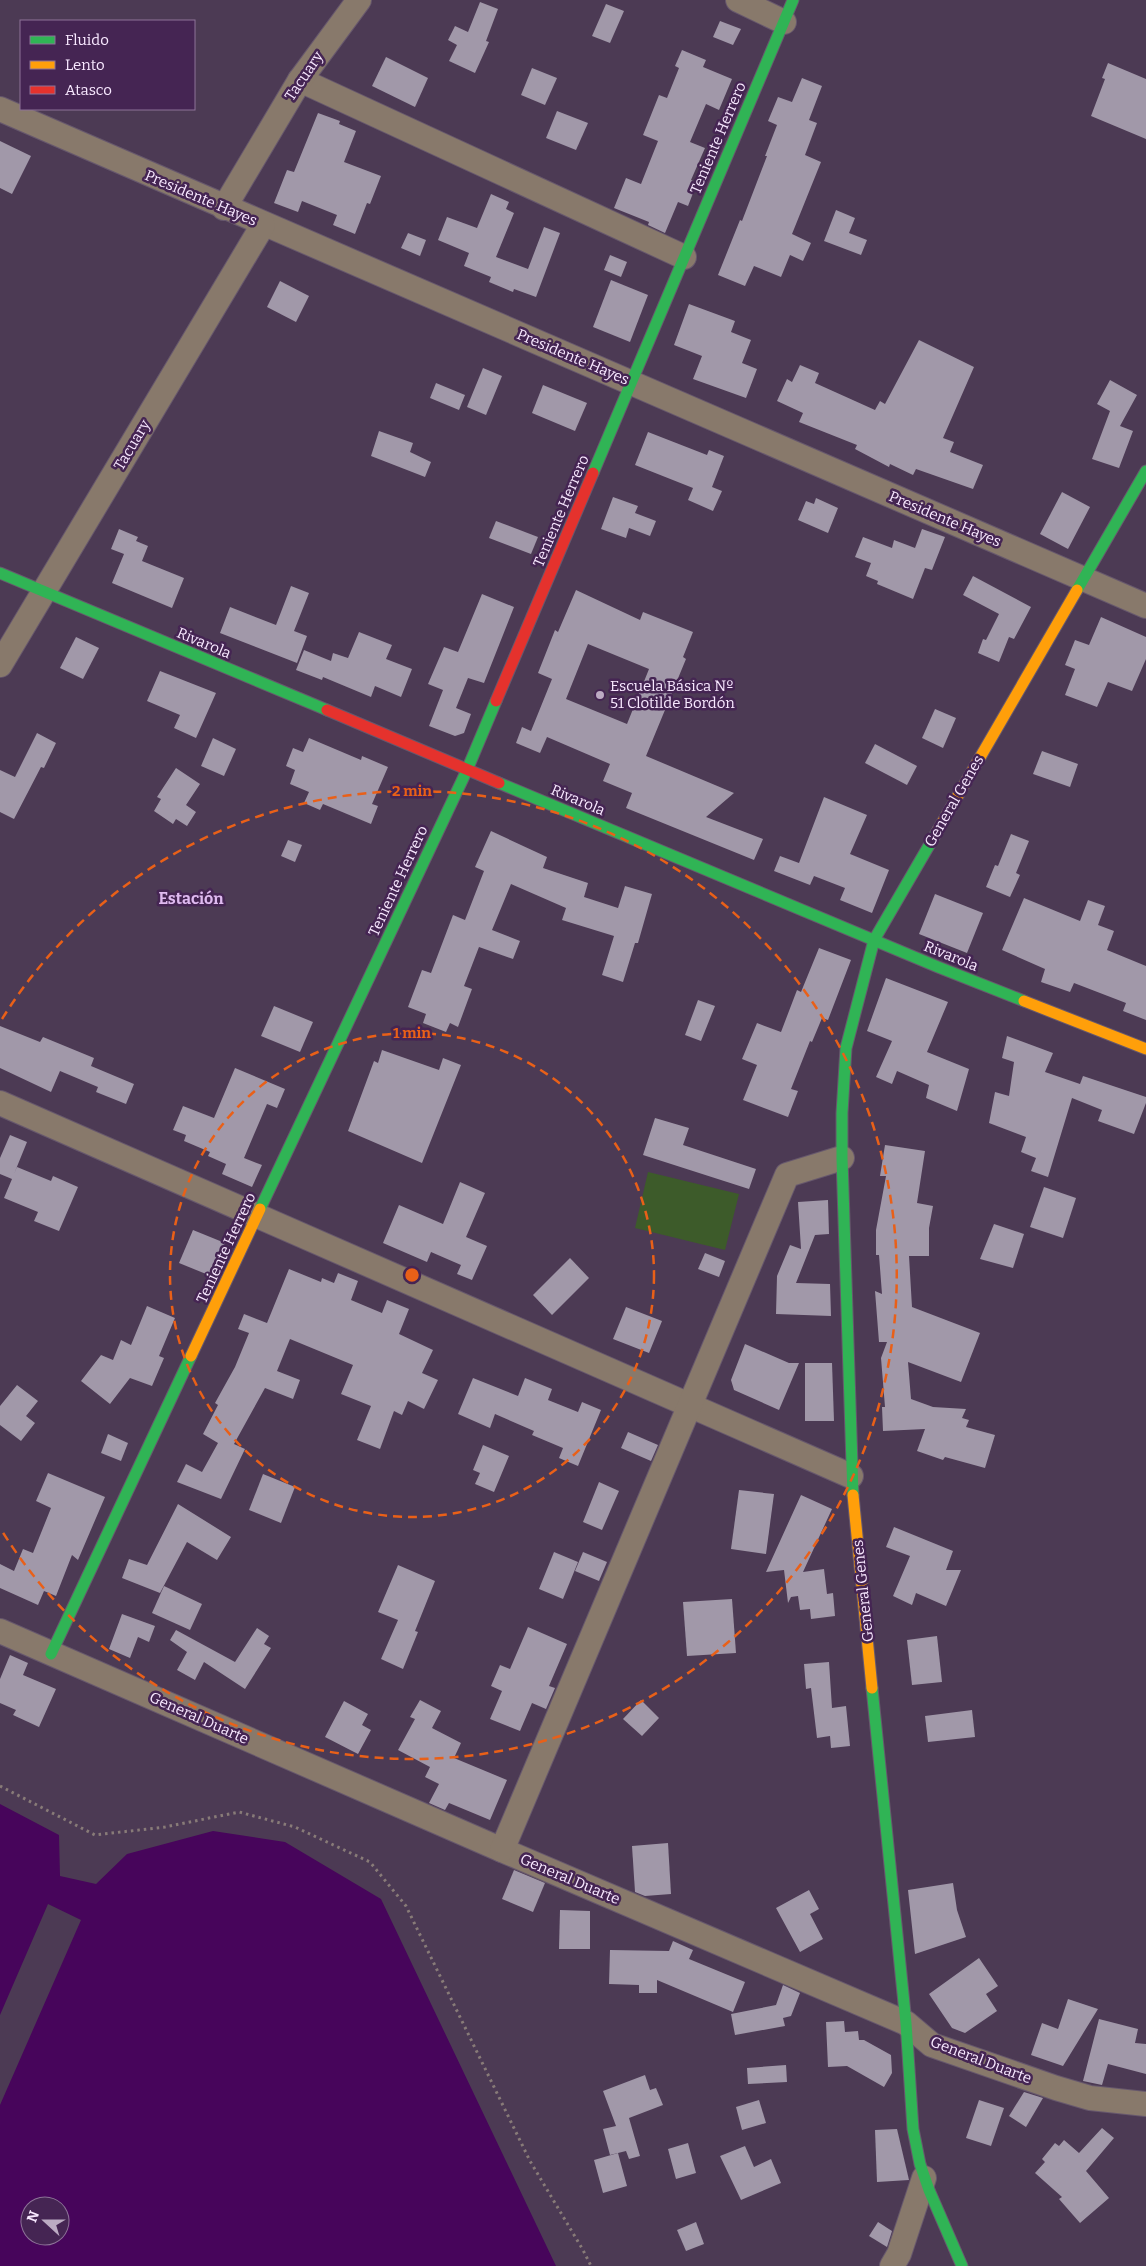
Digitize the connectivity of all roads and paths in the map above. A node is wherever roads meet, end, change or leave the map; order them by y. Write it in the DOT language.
graph roads {
  1 [pos="359,0"];
  2 [pos="738,0"];
  3 [pos="793,0"];
  4 [pos="784,22"];
  5 [pos="300,80"];
  6 [pos="0,109"];
  7 [pos="224,208"];
  8 [pos="263,225"];
  9 [pos="684,257"];
  10 [pos="632,383"];
  11 [pos="1146,471"];
  12 [pos="0,573"];
  13 [pos="1084,579"];
  14 [pos="44,592"];
  15 [pos="1146,606"];
  16 [pos="0,666"];
  17 [pos="467,770"];
  18 [pos="874,940"];
  19 [pos="1146,1049"];
  20 [pos="0,1103"];
  21 [pos="842,1158"];
  22 [pos="258,1217"];
  23 [pos="689,1405"];
  24 [pos="851,1476"];
  25 [pos="0,1631"];
  26 [pos="51,1654"];
  27 [pos="0,1786"];
  28 [pos="502,1850"];
  29 [pos="906,2023"];
  30 [pos="1146,2104"];
  31 [pos="924,2178"];
  32 [pos="591,2266"];
  33 [pos="892,2266"];
  34 [pos="962,2266"];
  1 -- 5 [label="street, Tacuary"];
  2 -- 4 [label="street"];
  3 -- 4 [label="street, Teniente Herrero"];
  4 -- 9 [label="street, Teniente Herrero"];
  5 -- 7 [label="street, Tacuary"];
  5 -- 9 [label="street"];
  6 -- 7 [label="street, Presidente Hayes"];
  7 -- 8 [label="street, Presidente Hayes"];
  8 -- 10 [label="street, Presidente Hayes"];
  8 -- 14 [label="street, Tacuary"];
  9 -- 10 [label="street, Teniente Herrero"];
  10 -- 13 [label="street, Presidente Hayes"];
  10 -- 17 [label="street, Teniente Herrero"];
  11 -- 13 [label="street, General Genes"];
  12 -- 14 [label="street, Rivarola"];
  13 -- 15 [label="street, Presidente Hayes"];
  13 -- 18 [label="street, General Genes"];
  14 -- 16 [label="street, Tacuary"];
  14 -- 17 [label="street, Rivarola"];
  17 -- 18 [label="street, Rivarola"];
  17 -- 22 [label="street, Teniente Herrero"];
  18 -- 19 [label="street, Rivarola"];
  18 -- 21 [label="street, General Genes"];
  20 -- 22 [label="street"];
  21 -- 23 [label="street"];
  21 -- 24 [label="street, General Genes"];
  22 -- 23 [label="street"];
  22 -- 26 [label="street, Teniente Herrero"];
  23 -- 24 [label="street"];
  23 -- 28 [label="street"];
  24 -- 29 [label="street, General Genes"];
  25 -- 26 [label="street, General Duarte"];
  26 -- 28 [label="street, General Duarte"];
  27 -- 32 [label="path"];
  28 -- 29 [label="street, General Duarte"];
  29 -- 30 [label="street, General Duarte"];
  29 -- 31 [label="street, General Genes"];
  31 -- 33 [label="street"];
  31 -- 34 [label="street, General Genes"];
}
